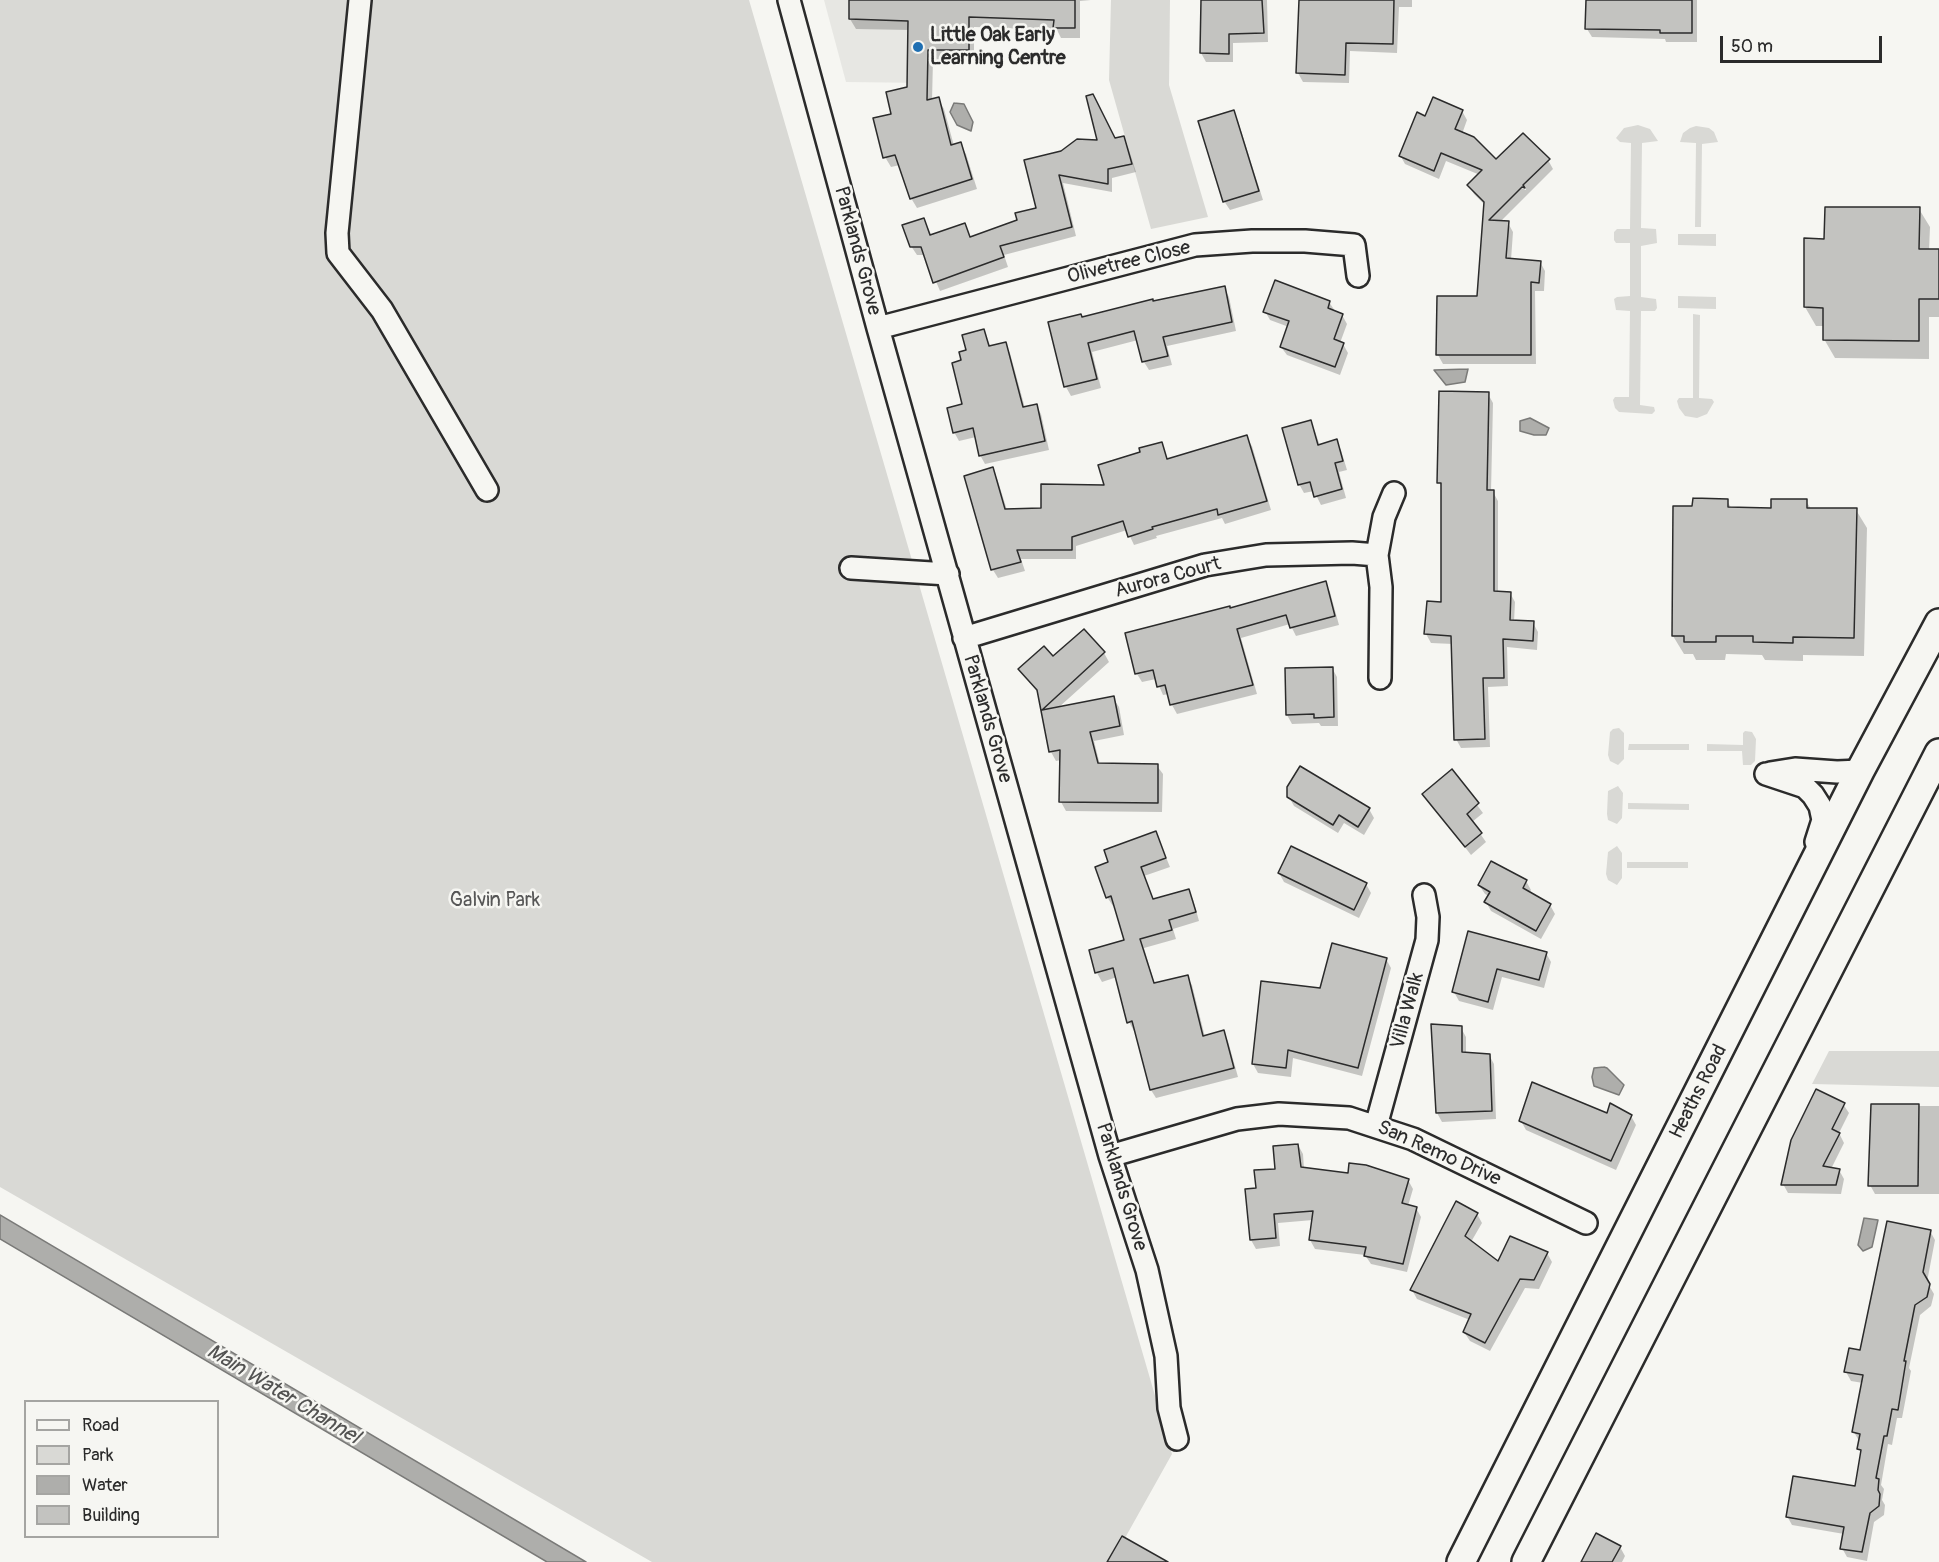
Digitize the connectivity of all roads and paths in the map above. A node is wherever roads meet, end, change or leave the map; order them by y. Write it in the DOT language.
graph roads {
  1 [pos="360,0"];
  2 [pos="789,0"];
  3 [pos="1358,276"];
  4 [pos="878,328"];
  5 [pos="487,490"];
  6 [pos="1394,493"];
  7 [pos="1377,555"];
  8 [pos="851,568"];
  9 [pos="948,574"];
  10 [pos="1939,623"];
  11 [pos="964,638"];
  12 [pos="1380,678"];
  13 [pos="1939,753"];
  14 [pos="1860,771"];
  15 [pos="1424,895"];
  16 [pos="1757,976"];
  17 [pos="1376,1126"];
  18 [pos="1110,1156"];
  19 [pos="1586,1223"];
  20 [pos="1177,1439"];
  21 [pos="1461,1562"];
  22 [pos="1526,1562"];
  1 -- 5 [label="street"];
  2 -- 4 [label="street, Parklands Grove"];
  3 -- 4 [label="street, Olivetree Close"];
  4 -- 9 [label="street, Parklands Grove"];
  6 -- 7 [label="street"];
  7 -- 11 [label="street, Aurora Court"];
  7 -- 12 [label="street"];
  8 -- 9 [label="street"];
  9 -- 11 [label="street, Parklands Grove"];
  10 -- 14 [label="main road, Heaths Road"];
  11 -- 18 [label="street, Parklands Grove"];
  13 -- 22 [label="main road"];
  14 -- 16 [label="main road, Heaths Road"];
  14 -- 16 [label="street"];
  15 -- 17 [label="street, Villa Walk"];
  16 -- 21 [label="main road, Heaths Road"];
  17 -- 18 [label="street, San Remo Drive"];
  17 -- 19 [label="street, San Remo Drive"];
  18 -- 20 [label="street, Parklands Grove"];
}
